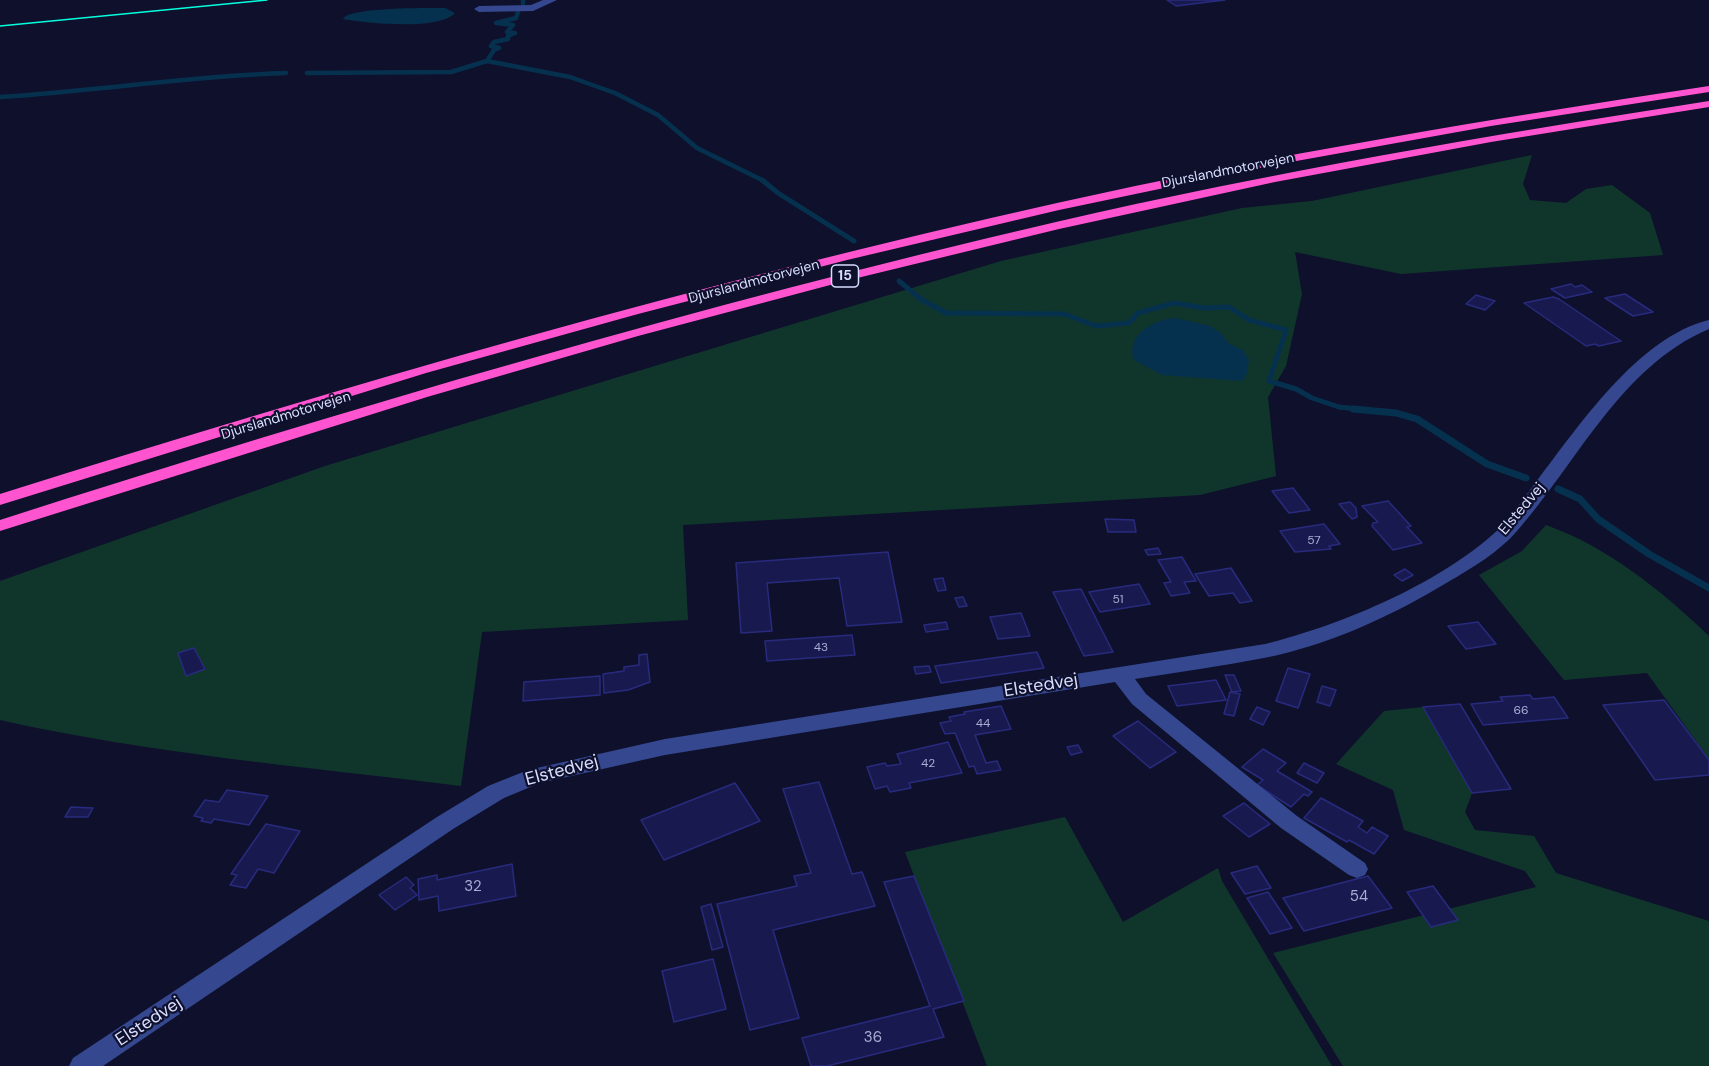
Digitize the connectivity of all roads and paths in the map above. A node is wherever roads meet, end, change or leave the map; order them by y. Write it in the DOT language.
graph roads {
  1 [pos="552,0"];
  2 [pos="479,9"];
  3 [pos="1709,89"];
  4 [pos="1709,104"];
  5 [pos="1709,324"];
  6 [pos="0,500"];
  7 [pos="0,526"];
  8 [pos="1120,674"];
  9 [pos="1357,869"];
  10 [pos="82,1066"];
  1 -- 2 [label="street"];
  3 -- 6 [label="highway, Djurslandmotorvejen / 15"];
  4 -- 7 [label="highway, Djurslandmotorvejen / 15"];
  5 -- 8 [label="street, Elstedvej"];
  8 -- 9 [label="street"];
  8 -- 10 [label="street, Elstedvej"];
}
